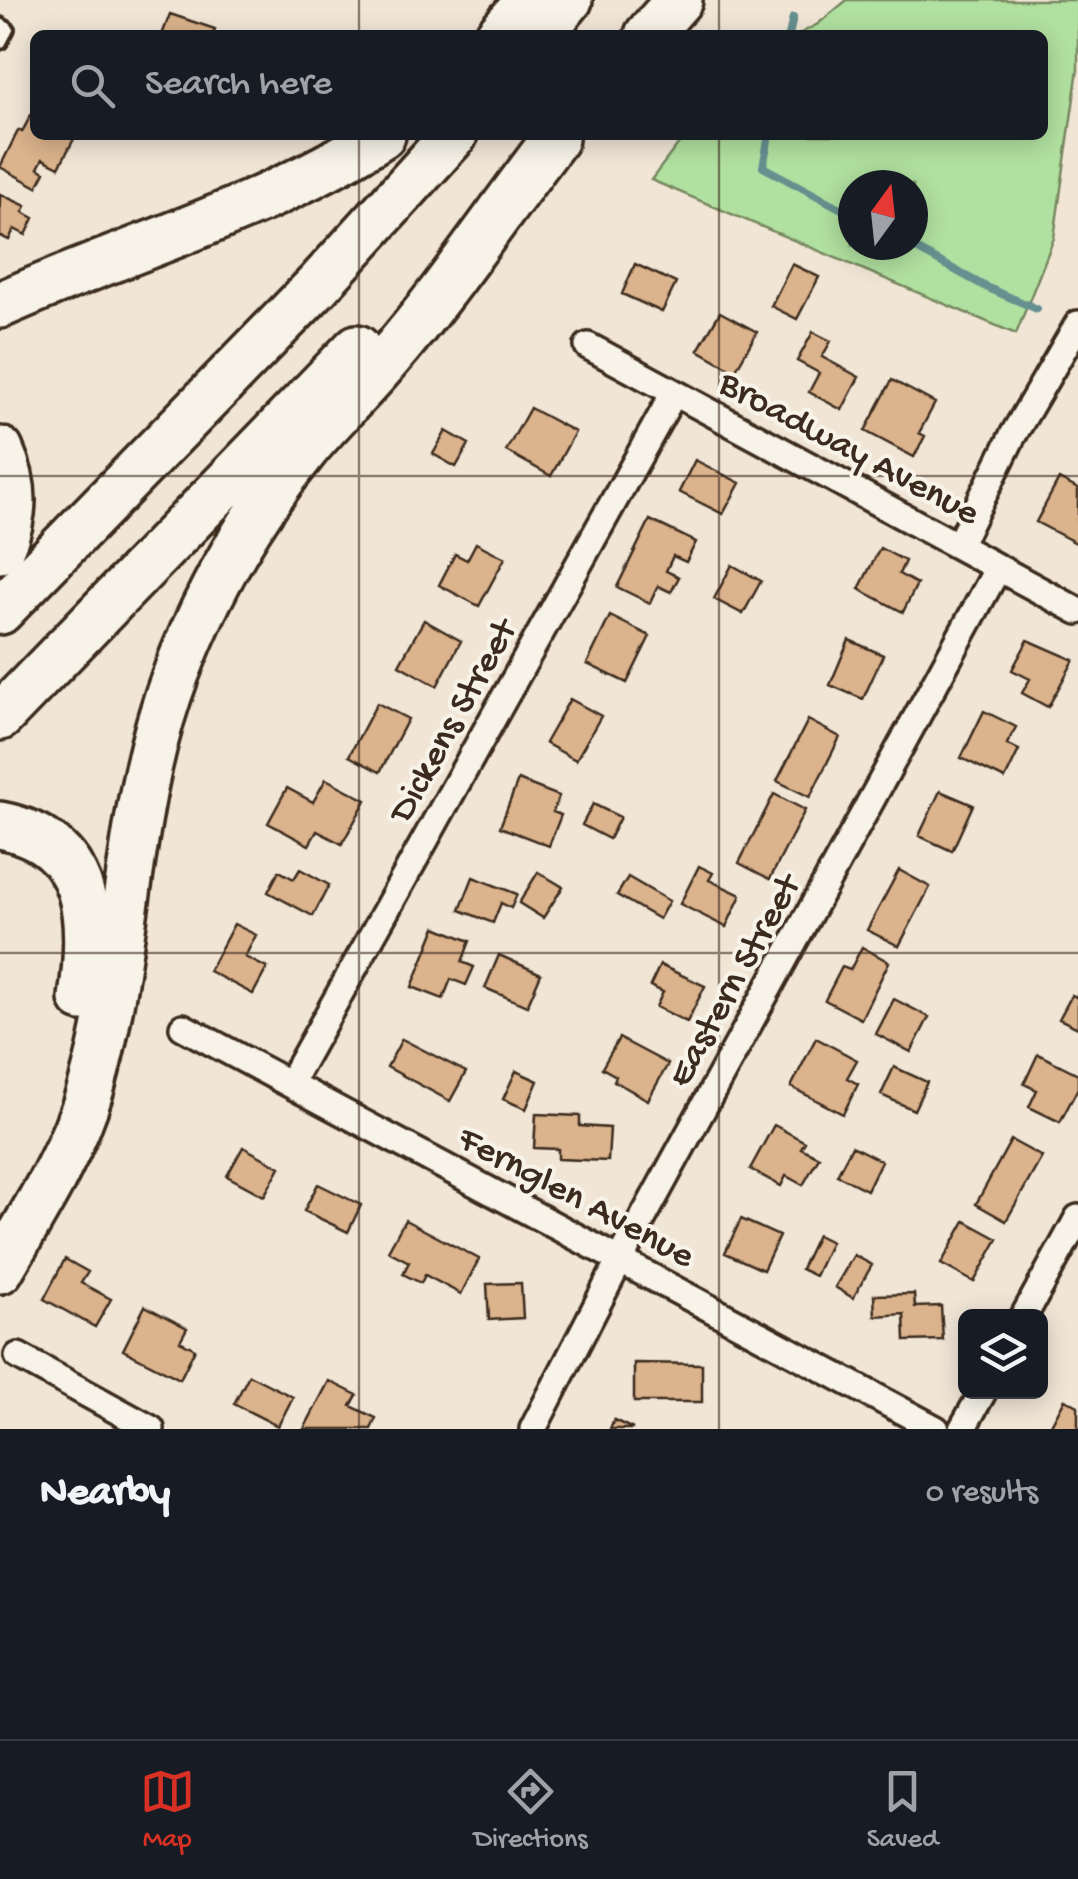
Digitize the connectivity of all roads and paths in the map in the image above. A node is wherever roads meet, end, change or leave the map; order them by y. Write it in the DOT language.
graph roads {
  1 [pos="530,0"];
  2 [pos="568,0"];
  3 [pos="679,0"];
  4 [pos="0,25"];
  5 [pos="503,30"];
  6 [pos="544,30"];
  7 [pos="652,30"];
  8 [pos="0,42"];
  9 [pos="374,140"];
  10 [pos="449,140"];
  11 [pos="553,140"];
  12 [pos="554,140"];
  13 [pos="0,305"];
  14 [pos="1078,324"];
  15 [pos="588,346"];
  16 [pos="674,393"];
  17 [pos="0,450"];
  18 [pos="958,546"];
  19 [pos="0,550"];
  20 [pos="998,568"];
  21 [pos="1078,611"];
  22 [pos="0,612"];
  23 [pos="0,717"];
  24 [pos="0,825"];
  25 [pos="183,1027"];
  26 [pos="290,1082"];
  27 [pos="0,1212"];
  28 [pos="1078,1218"];
  29 [pos="620,1260"];
  30 [pos="0,1270"];
  31 [pos="1028,1309"];
  32 [pos="18,1356"];
  33 [pos="979,1399"];
  34 [pos="151,1429"];
  35 [pos="533,1429"];
  36 [pos="936,1429"];
  37 [pos="962,1429"];
  1 -- 5 [label="highway"];
  2 -- 6 [label="highway"];
  3 -- 7 [label="highway"];
  4 -- 8 [label="lane"];
  9 -- 13 [label="highway"];
  10 -- 22 [label="highway"];
  11 -- 23 [label="highway"];
  12 -- 30 [label="highway"];
  14 -- 18 [label="street"];
  15 -- 16 [label="street, Broadway Avenue"];
  16 -- 18 [label="street, Broadway Avenue"];
  16 -- 26 [label="street, Dickens Street"];
  17 -- 19 [label="highway"];
  18 -- 20 [label="street, Broadway Avenue"];
  20 -- 21 [label="street, Broadway Avenue"];
  20 -- 29 [label="street, Eastern Street"];
  24 -- 27 [label="highway"];
  25 -- 26 [label="street, Fernglen Avenue"];
  26 -- 29 [label="street, Fernglen Avenue"];
  28 -- 31 [label="street"];
  29 -- 35 [label="street, Eastern Street"];
  29 -- 36 [label="street, Fernglen Avenue"];
  32 -- 34 [label="street"];
  33 -- 37 [label="street"];
}
